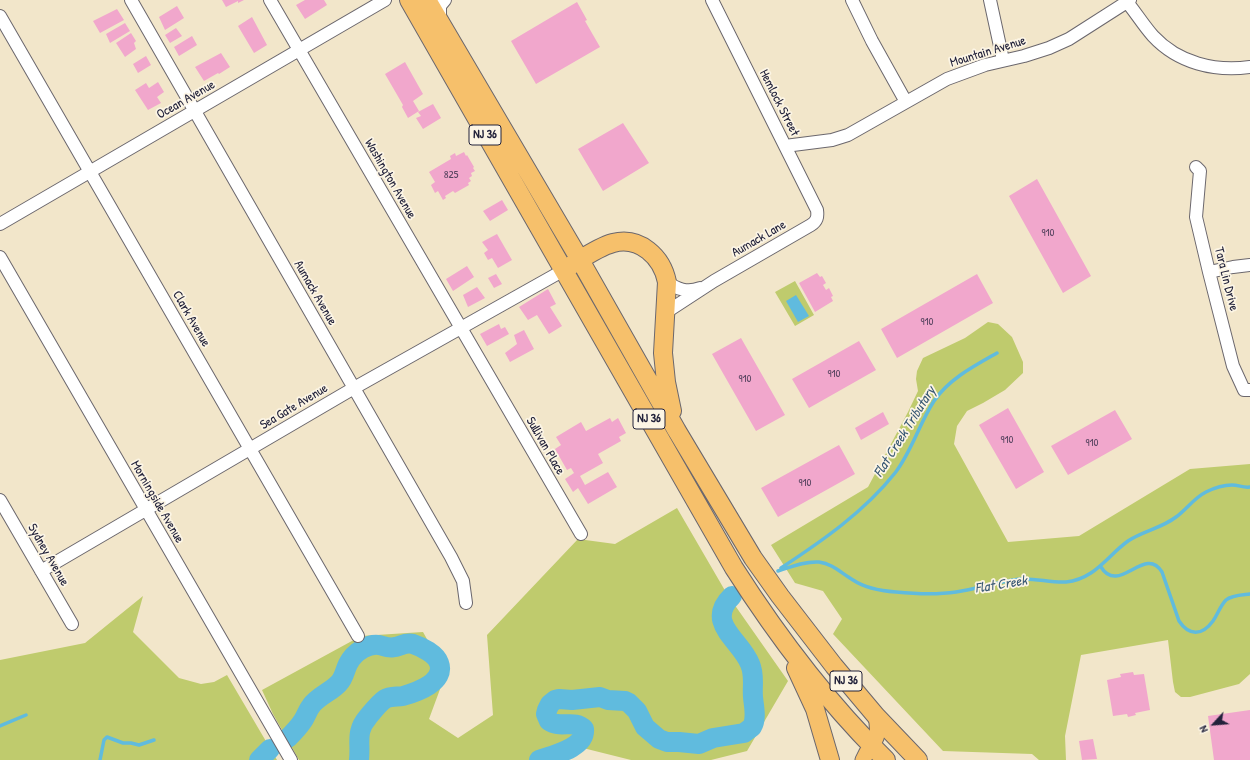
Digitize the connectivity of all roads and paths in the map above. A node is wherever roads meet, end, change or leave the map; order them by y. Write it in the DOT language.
graph roads {
  1 [pos="131,0"];
  2 [pos="270,0"];
  3 [pos="385,0"];
  4 [pos="409,0"];
  5 [pos="427,0"];
  6 [pos="445,0"];
  7 [pos="712,0"];
  8 [pos="852,0"];
  9 [pos="990,0"];
  10 [pos="1129,1"];
  11 [pos="0,16"];
  12 [pos="441,24"];
  13 [pos="299,50"];
  14 [pos="1003,60"];
  15 [pos="1250,67"];
  16 [pos="906,102"];
  17 [pos="194,111"];
  18 [pos="785,146"];
  19 [pos="1196,167"];
  20 [pos="90,172"];
  21 [pos="817,219"];
  22 [pos="0,224"];
  23 [pos="0,257"];
  24 [pos="580,260"];
  25 [pos="1250,265"];
  26 [pos="564,270"];
  27 [pos="1209,272"];
  28 [pos="667,282"];
  29 [pos="714,282"];
  30 [pos="665,313"];
  31 [pos="460,328"];
  32 [pos="486,373"];
  33 [pos="354,388"];
  34 [pos="1250,390"];
  35 [pos="677,431"];
  36 [pos="250,449"];
  37 [pos="0,500"];
  38 [pos="146,510"];
  39 [pos="580,534"];
  40 [pos="41,571"];
  41 [pos="466,603"];
  42 [pos="72,624"];
  43 [pos="358,636"];
  44 [pos="786,645"];
  45 [pos="876,716"];
  46 [pos="868,753"];
  47 [pos="289,756"];
  48 [pos="830,760"];
  49 [pos="886,760"];
  50 [pos="918,760"];
  1 -- 17 [label="street, Aumack Avenue"];
  2 -- 13 [label="street, Washington Avenue"];
  3 -- 13 [label="street, Ocean Avenue"];
  4 -- 26 [label="highway, NJ 36"];
  5 -- 12 [label="highway, NJ 36"];
  6 -- 12 [label="street"];
  7 -- 18 [label="street, Hemlock Street"];
  8 -- 16 [label="street"];
  9 -- 14 [label="street"];
  10 -- 14 [label="street, Mountain Avenue"];
  10 -- 15 [label="street"];
  11 -- 20 [label="street, Clark Avenue"];
  12 -- 24 [label="highway, NJ 36"];
  13 -- 17 [label="street, Ocean Avenue"];
  13 -- 31 [label="street, Washington Avenue"];
  14 -- 16 [label="street, Mountain Avenue"];
  16 -- 18 [label="street, Mountain Avenue"];
  17 -- 20 [label="street, Ocean Avenue"];
  17 -- 33 [label="street, Aumack Avenue"];
  18 -- 21 [label="street, Hemlock Street"];
  19 -- 27 [label="street, Tara Lin Drive"];
  20 -- 22 [label="street, Ocean Avenue"];
  20 -- 36 [label="street, Clark Avenue"];
  21 -- 29 [label="street, Aumack Lane"];
  23 -- 38 [label="street, Morningside Avenue"];
  24 -- 26 [label="highway"];
  24 -- 28 [label="highway"];
  24 -- 35 [label="highway, NJ 36"];
  25 -- 27 [label="street"];
  26 -- 31 [label="street, Sea Gate Avenue"];
  26 -- 44 [label="highway, NJ 36"];
  27 -- 34 [label="street, Tara Lin Drive"];
  28 -- 29 [label="street, Aumack Lane"];
  28 -- 30 [label="highway"];
  29 -- 30 [label="street, Aumack Lane"];
  30 -- 35 [label="highway"];
  31 -- 32 [label="street, Washington Avenue"];
  31 -- 33 [label="street, Sea Gate Avenue"];
  32 -- 39 [label="street, Sullivan Place"];
  33 -- 36 [label="street, Sea Gate Avenue"];
  33 -- 41 [label="street, Aumack Avenue"];
  35 -- 45 [label="highway, NJ 36"];
  36 -- 38 [label="street, Sea Gate Avenue"];
  36 -- 43 [label="street, Clark Avenue"];
  37 -- 40 [label="street, Sydney Avenue"];
  38 -- 40 [label="street, Sea Gate Avenue"];
  38 -- 47 [label="street, Morningside Avenue"];
  40 -- 42 [label="street, Sydney Avenue"];
  44 -- 46 [label="highway, NJ 36"];
  44 -- 48 [label="highway"];
  45 -- 46 [label="main road"];
  45 -- 50 [label="highway, NJ 36"];
  46 -- 49 [label="highway, NJ 36"];
}
